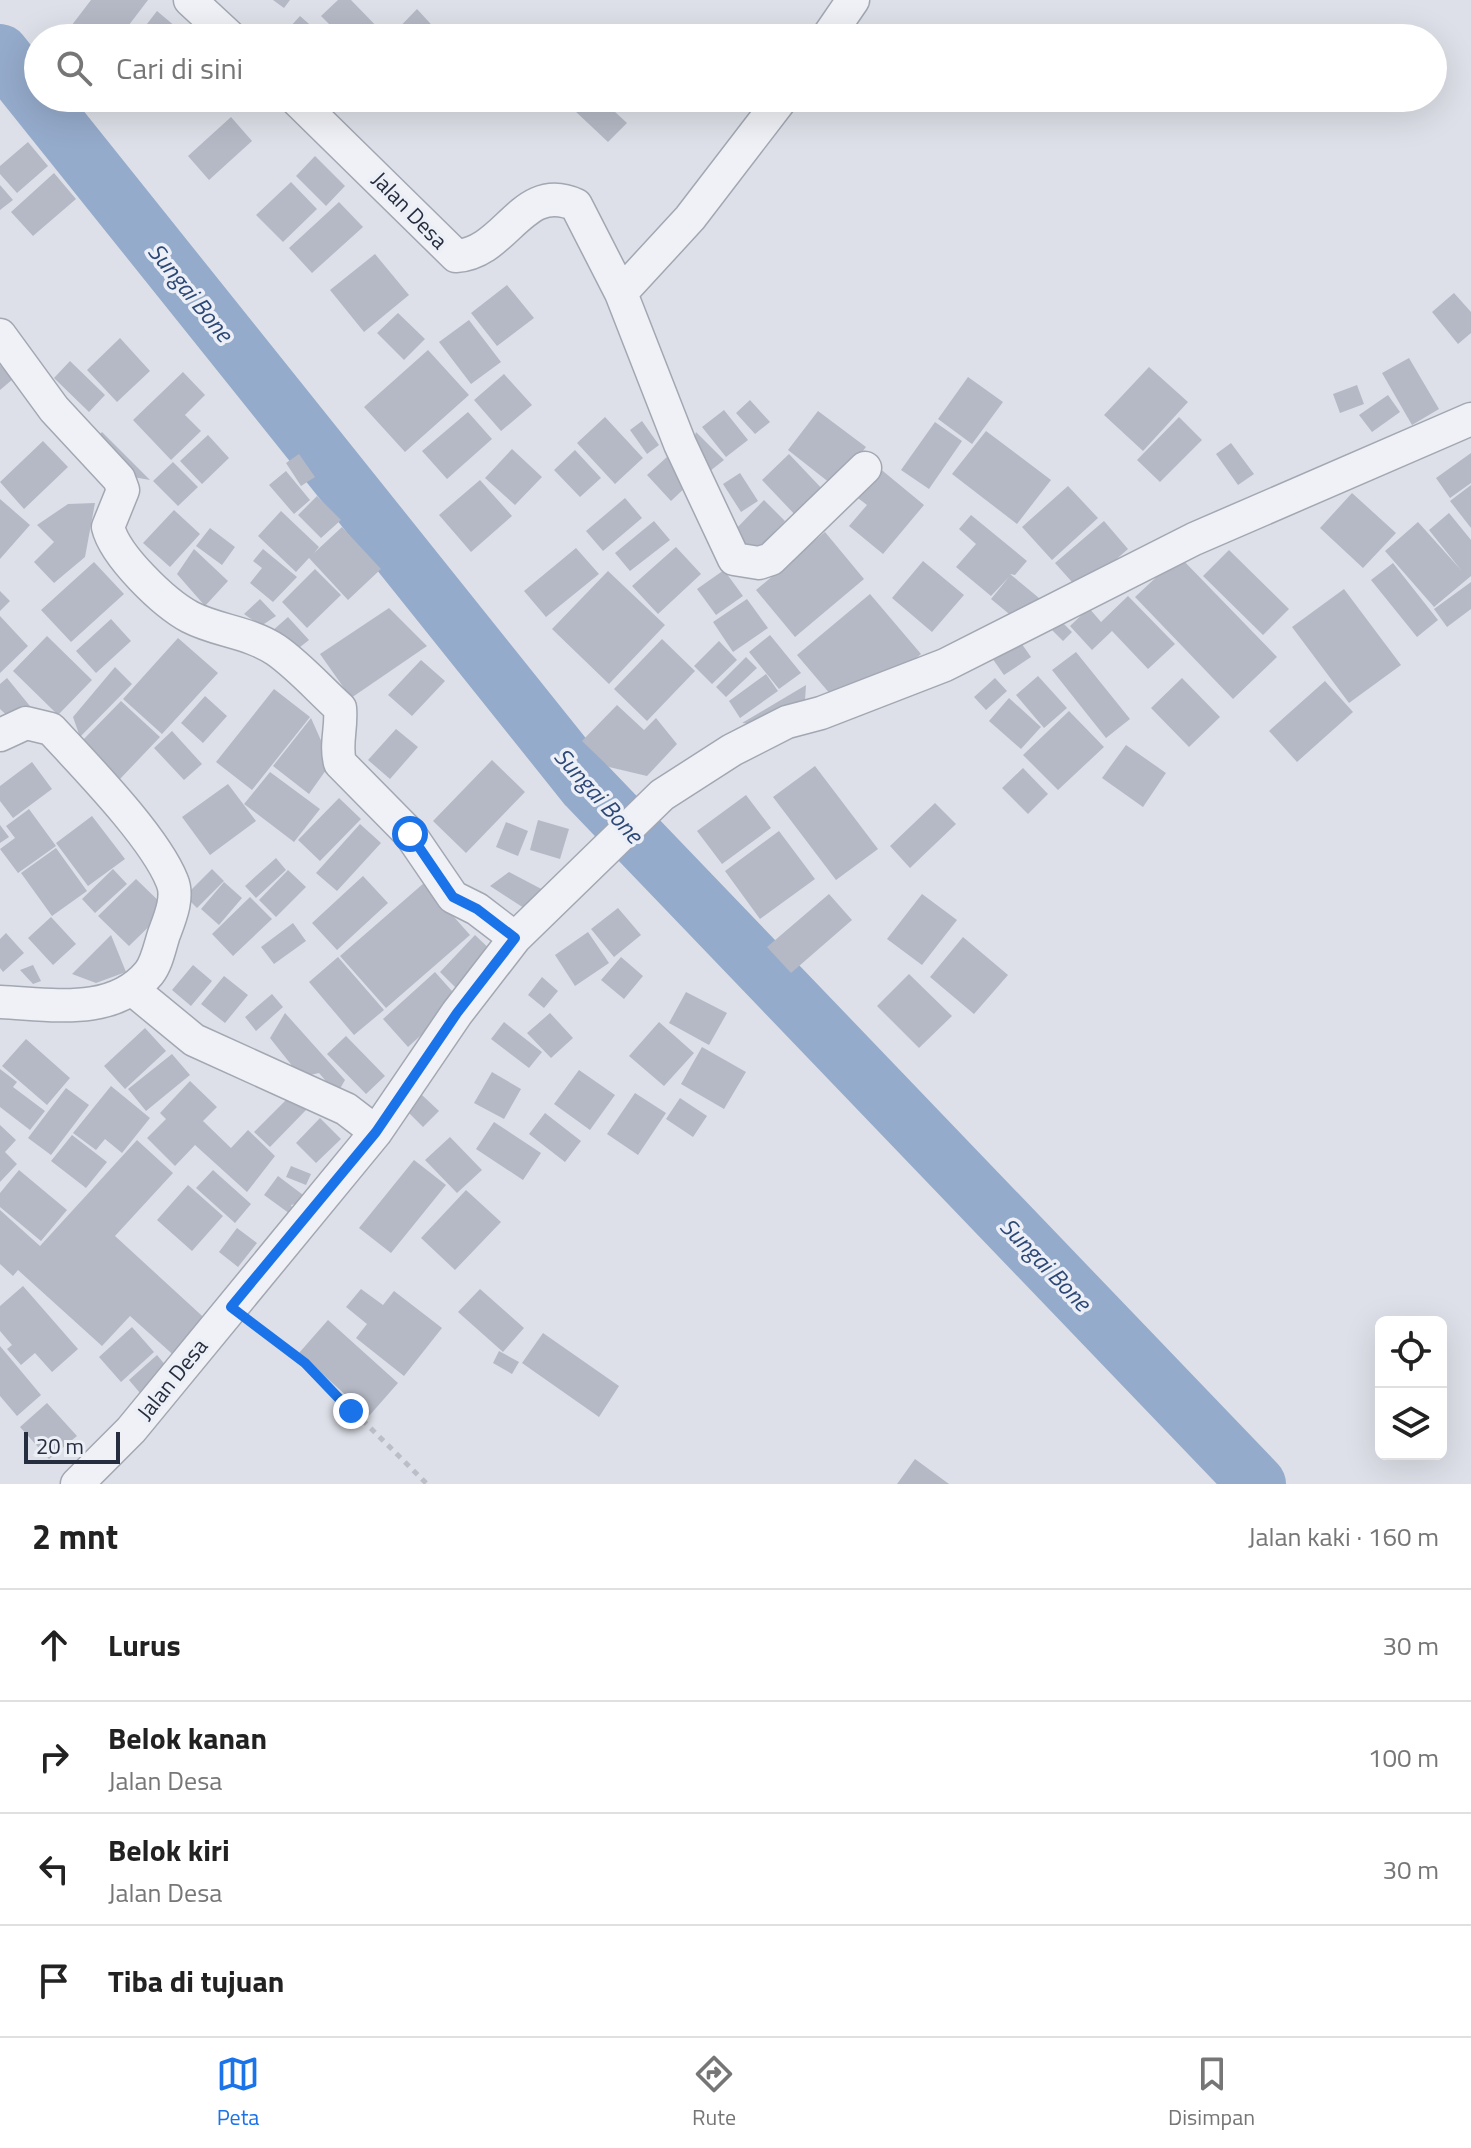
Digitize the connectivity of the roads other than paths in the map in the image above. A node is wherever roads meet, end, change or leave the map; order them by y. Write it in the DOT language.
graph roads {
  1 [pos="190,0"];
  2 [pos="853,0"];
  3 [pos="216,24"];
  4 [pos="837,24"];
  5 [pos="309,112"];
  6 [pos="771,112"];
  7 [pos="621,293"];
  8 [pos="0,335"];
  9 [pos="1471,419"];
  10 [pos="865,468"];
  11 [pos="0,735"];
  12 [pos="515,938"];
  13 [pos="132,989"];
  14 [pos="0,1002"];
  15 [pos="376,1132"];
  16 [pos="77,1484"];
  1 -- 3 [label="street"];
  2 -- 4 [label="street"];
  5 -- 7 [label="street, Jalan Desa"];
  6 -- 7 [label="street"];
  7 -- 10 [label="street, Jalan Desa"];
  8 -- 12 [label="street"];
  9 -- 12 [label="street, Jalan Desa"];
  11 -- 13 [label="street"];
  12 -- 15 [label="street, Jalan Desa"];
  13 -- 14 [label="street"];
  13 -- 15 [label="street"];
  15 -- 16 [label="street, Jalan Desa"];
}
